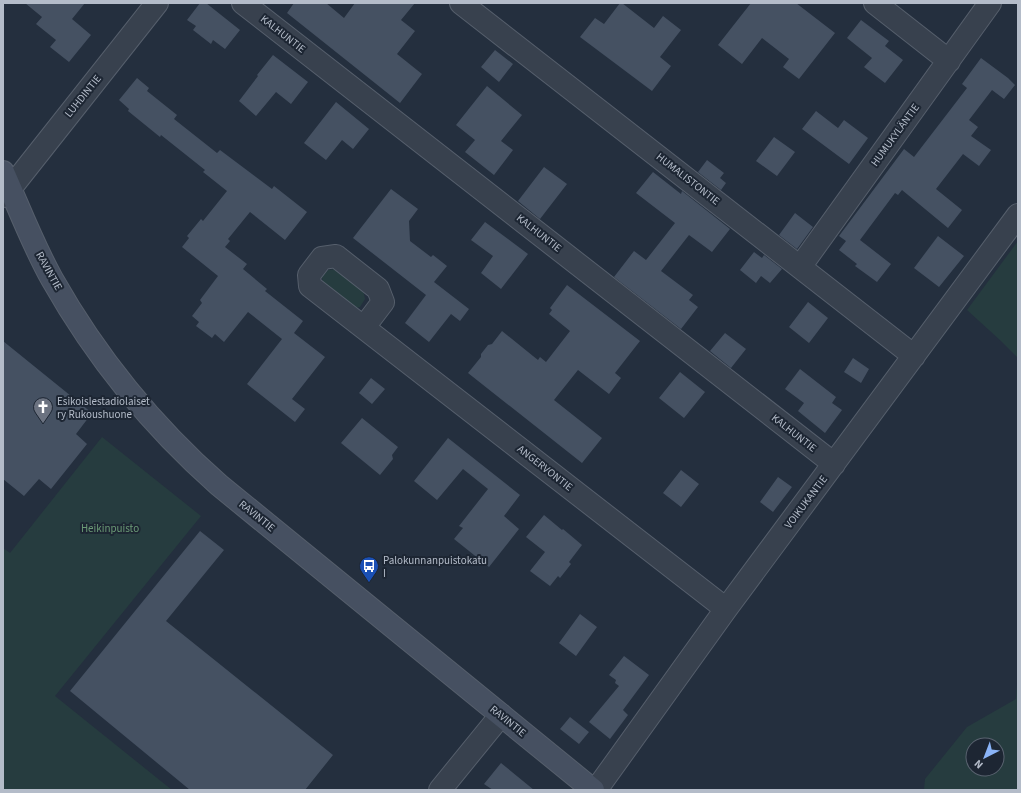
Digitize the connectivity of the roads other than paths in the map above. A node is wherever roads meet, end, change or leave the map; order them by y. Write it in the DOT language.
graph roads {
  1 [pos="157,3"];
  2 [pos="243,3"];
  3 [pos="461,3"];
  4 [pos="875,3"];
  5 [pos="990,3"];
  6 [pos="949,61"];
  7 [pos="6,186"];
  8 [pos="1018,215"];
  9 [pos="800,267"];
  10 [pos="364,327"];
  11 [pos="914,356"];
  12 [pos="834,464"];
  13 [pos="726,609"];
  14 [pos="500,715"];
  15 [pos="440,790"];
  16 [pos="594,790"];
  1 -- 7 [label="street, LUHDINTIE"];
  2 -- 12 [label="street, KALHUNTIE"];
  3 -- 9 [label="street, HUMALISTONTIE"];
  4 -- 6 [label="street"];
  5 -- 6 [label="street, HUMUKYLÄNTIE"];
  6 -- 9 [label="street, HUMUKYLÄNTIE"];
  7 -- 14 [label="main road, RAVINTIE"];
  8 -- 11 [label="street, VOIKUKANTIE"];
  9 -- 11 [label="street, HUMALISTONTIE"];
  10 -- 13 [label="street, ANGERVONTIE"];
  11 -- 12 [label="street, VOIKUKANTIE"];
  12 -- 13 [label="street, VOIKUKANTIE"];
  13 -- 16 [label="street, VOIKUKANTIE"];
  14 -- 15 [label="street"];
  14 -- 16 [label="main road, RAVINTIE"];
}
